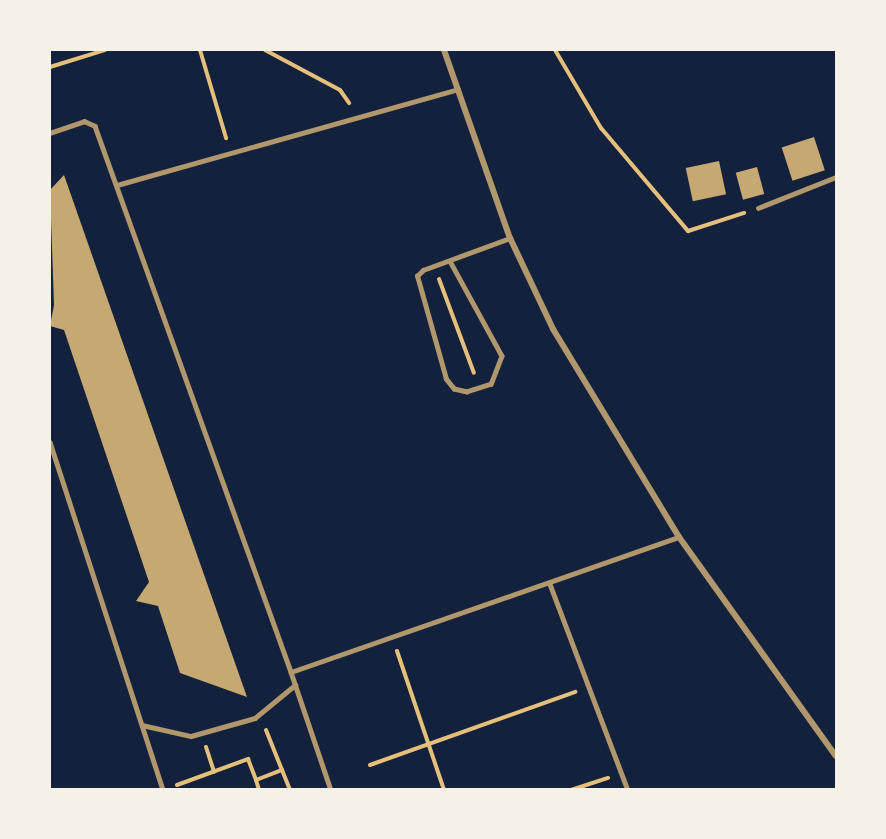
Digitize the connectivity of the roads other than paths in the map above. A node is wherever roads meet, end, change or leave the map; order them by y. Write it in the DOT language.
graph roads {
  1 [pos="444,50"];
  2 [pos="458,89"];
  3 [pos="50,133"];
  4 [pos="837,177"];
  5 [pos="117,185"];
  6 [pos="758,208"];
  7 [pos="510,238"];
  8 [pos="450,261"];
  9 [pos="50,442"];
  10 [pos="679,537"];
  11 [pos="550,584"];
  12 [pos="291,672"];
  13 [pos="295,685"];
  14 [pos="142,725"];
  15 [pos="837,756"];
  16 [pos="164,789"];
  17 [pos="331,789"];
  18 [pos="628,789"];
  1 -- 2 [label="street"];
  2 -- 5 [label="lane"];
  2 -- 7 [label="street"];
  3 -- 5 [label="lane"];
  4 -- 6 [label="lane"];
  5 -- 12 [label="lane"];
  7 -- 8 [label="lane"];
  7 -- 10 [label="street"];
  8 -- 8 [label="lane"];
  9 -- 14 [label="lane"];
  10 -- 11 [label="lane"];
  10 -- 15 [label="street"];
  11 -- 12 [label="lane"];
  11 -- 18 [label="lane"];
  12 -- 13 [label="lane"];
  13 -- 14 [label="lane"];
  13 -- 17 [label="lane"];
  14 -- 16 [label="lane"];
}
